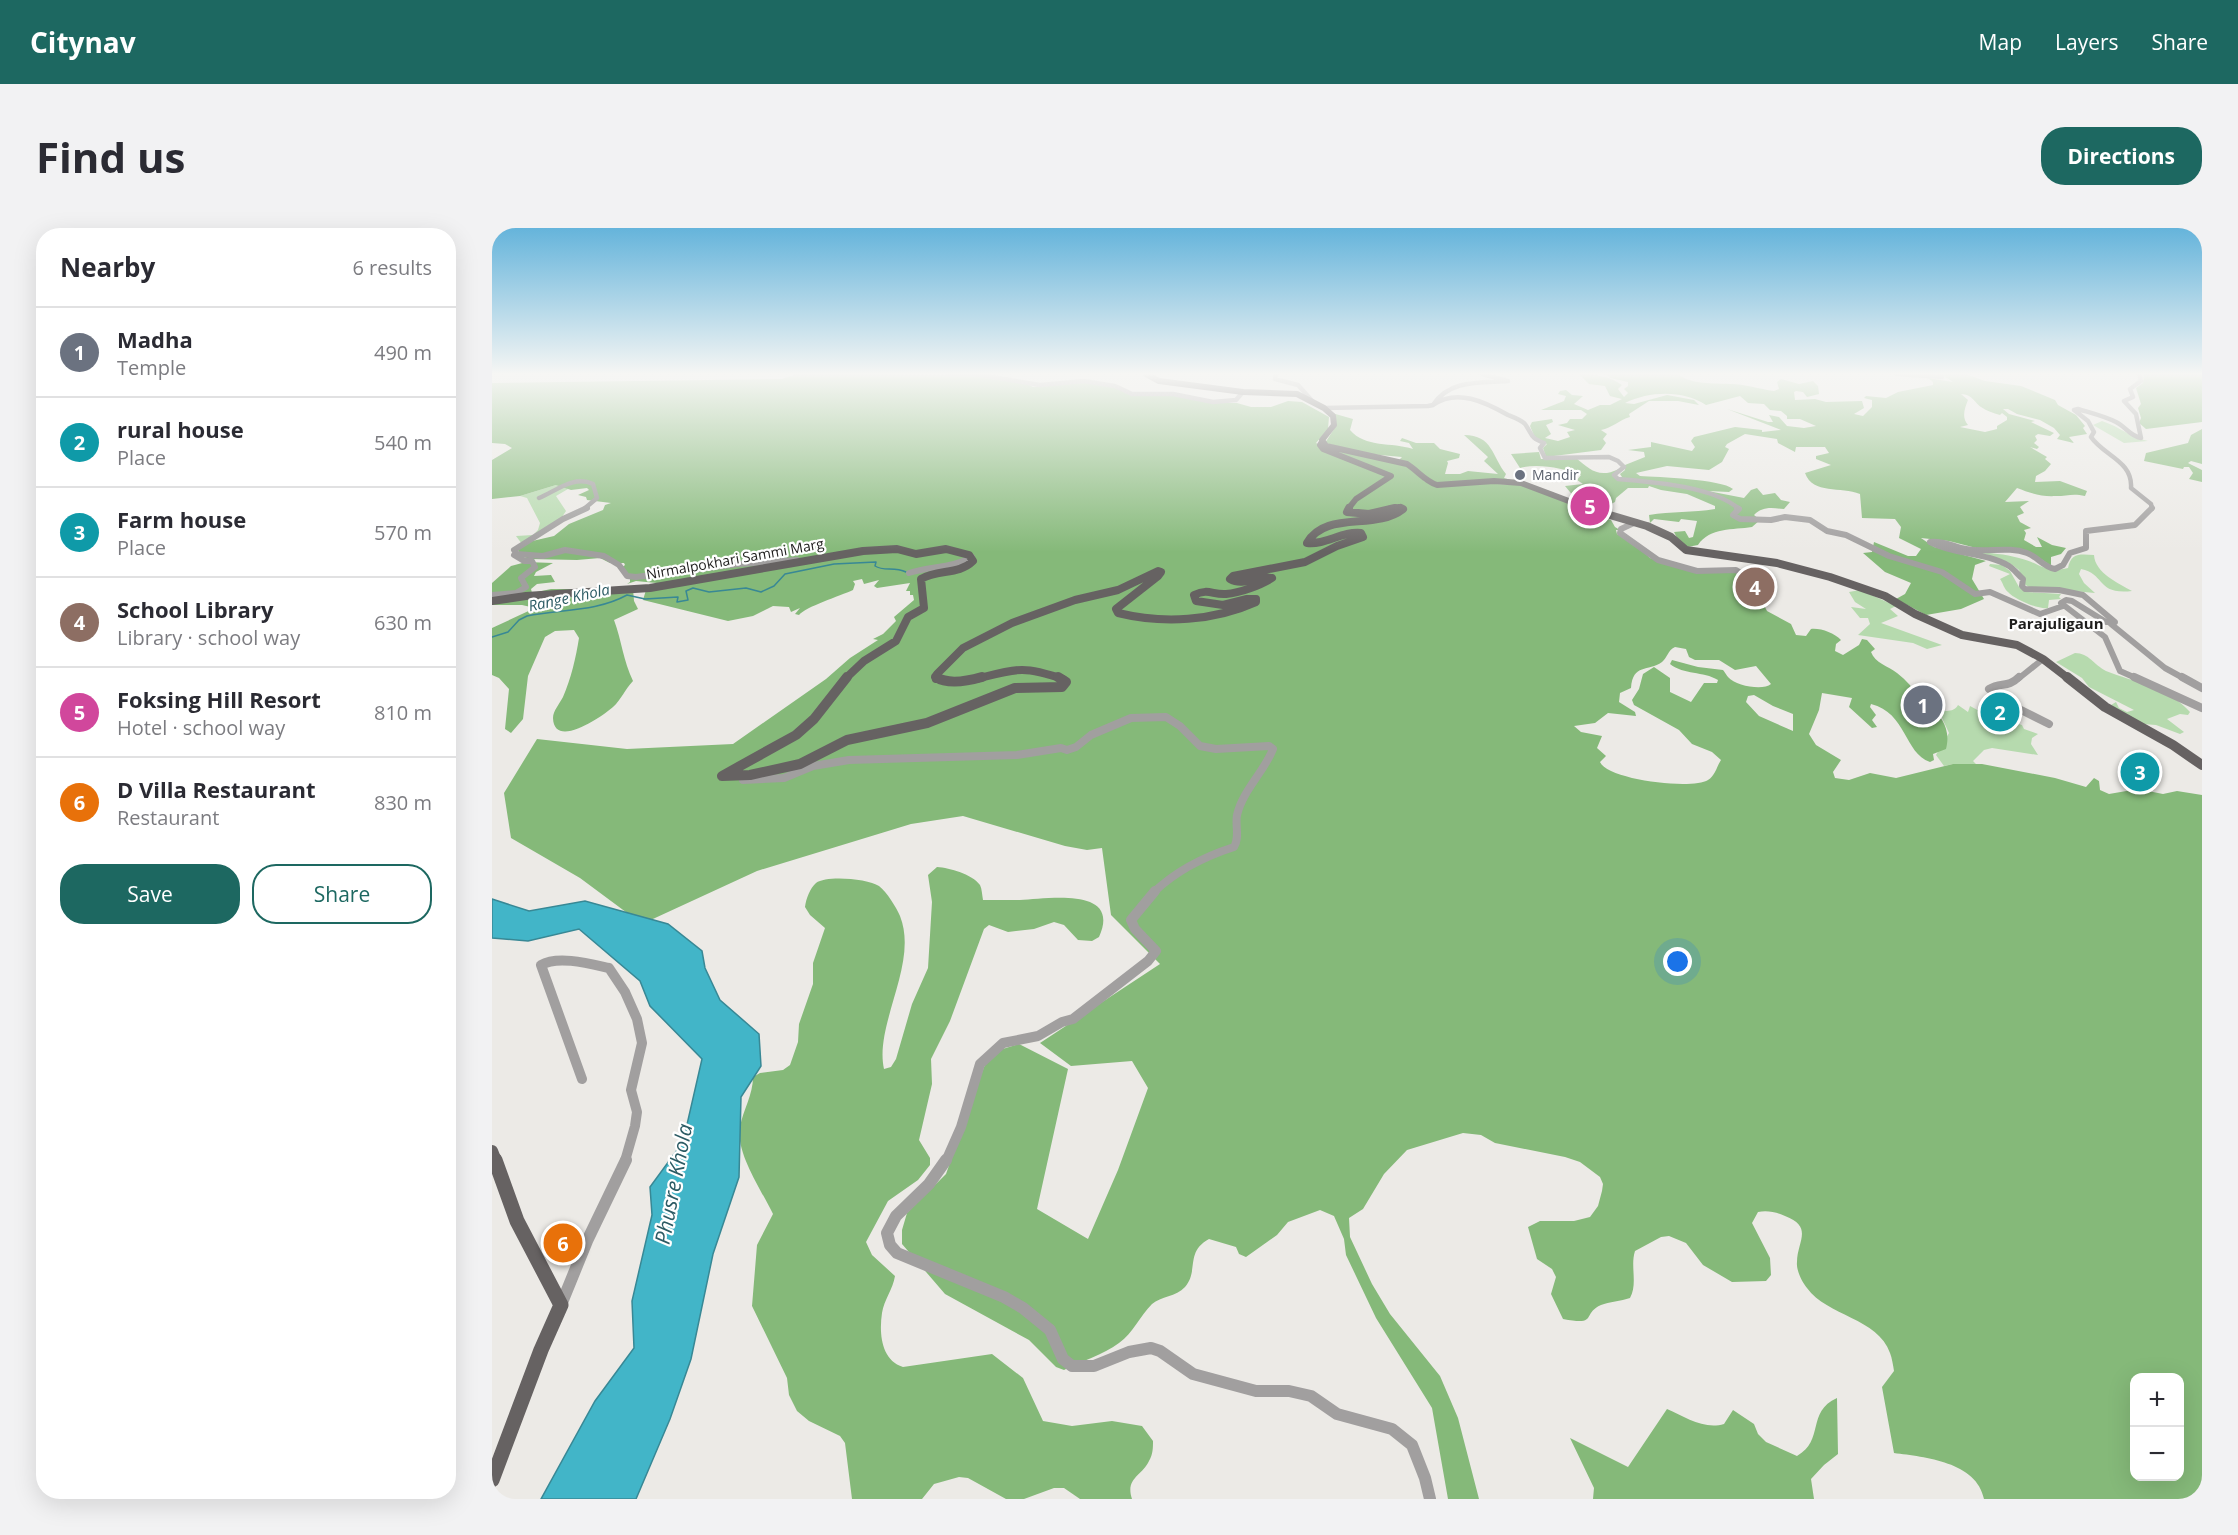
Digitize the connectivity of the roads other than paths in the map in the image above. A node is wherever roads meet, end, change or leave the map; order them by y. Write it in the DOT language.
graph roads {
  1 [pos="1328,433"];
  2 [pos="1530,433"];
  3 [pos="2093,433"];
  4 [pos="2131,433"];
  5 [pos="2140,433"];
  6 [pos="1322,442"];
  7 [pos="539,498"];
  8 [pos="1636,522"];
  9 [pos="517,554"];
  10 [pos="806,560"];
  11 [pos="971,561"];
  12 [pos="909,573"];
  13 [pos="1771,592"];
  14 [pos="492,596"];
  15 [pos="492,601"];
  16 [pos="2063,606"];
  17 [pos="2111,624"];
  18 [pos="2043,659"];
  19 [pos="2202,688"];
  20 [pos="2202,708"];
  21 [pos="2049,724"];
  22 [pos="2202,765"];
  23 [pos="730,777"];
  24 [pos="582,1079"];
  25 [pos="492,1151"];
  26 [pos="561,1305"];
  27 [pos="492,1480"];
  28 [pos="1430,1499"];
  1 -- 6 [label="main road"];
  2 -- 16 [label="street"];
  3 -- 17 [label="street"];
  4 -- 5 [label="street"];
  6 -- 8 [label="main road"];
  6 -- 23 [label="main road"];
  7 -- 9 [label="street"];
  8 -- 13 [label="street"];
  8 -- 18 [label="main road"];
  9 -- 10 [label="street"];
  9 -- 14 [label="street"];
  10 -- 11 [label="main road, Nirmalpokhari Sammi Marg"];
  10 -- 15 [label="main road, Nirmalpokhari Sammi Marg"];
  11 -- 12 [label="street"];
  11 -- 23 [label="main road"];
  16 -- 17 [label="street"];
  16 -- 20 [label="street"];
  17 -- 19 [label="street"];
  18 -- 21 [label="street"];
  18 -- 22 [label="main road"];
  23 -- 28 [label="street"];
  24 -- 26 [label="street"];
  25 -- 26 [label="main road"];
  26 -- 27 [label="main road"];
}
